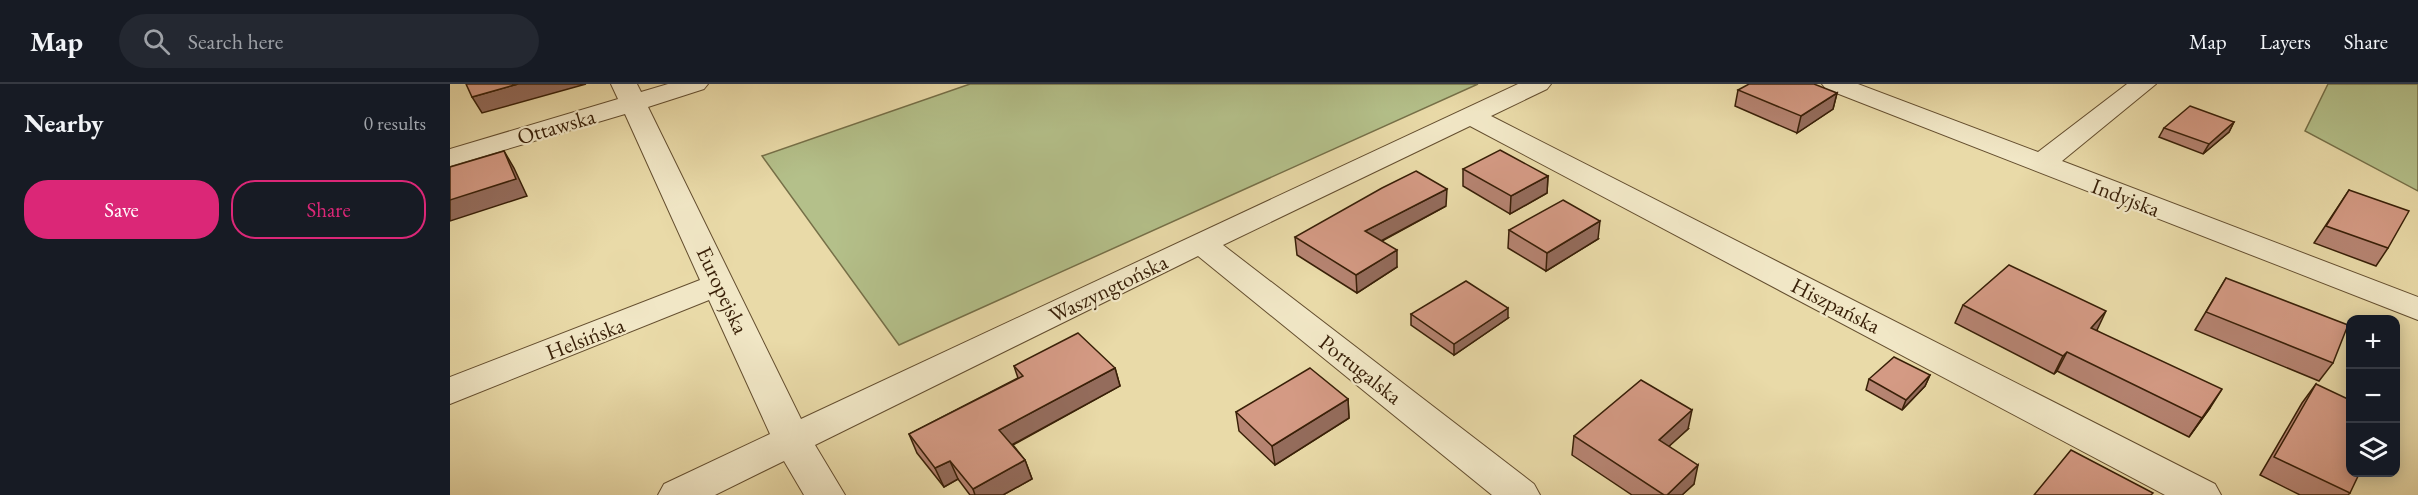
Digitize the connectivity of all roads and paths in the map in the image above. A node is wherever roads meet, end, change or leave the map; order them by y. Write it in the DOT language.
graph roads {
  1 [pos="695,84"];
  2 [pos="1538,84"];
  3 [pos="1835,84"];
  4 [pos="2143,84"];
  5 [pos="628,94"];
  6 [pos="1471,116"];
  7 [pos="450,158"];
  8 [pos="2041,164"];
  9 [pos="1201,243"];
  10 [pos="720,285"];
  11 [pos="2418,309"];
  12 [pos="450,390"];
  13 [pos="792,440"];
  14 [pos="678,495"];
  15 [pos="825,495"];
  16 [pos="1520,495"];
  17 [pos="2200,495"];
  1 -- 5 [label="street, Ottawska"];
  2 -- 6 [label="street, Waszyngtońska"];
  3 -- 8 [label="street, Indyjska"];
  4 -- 8 [label="street"];
  5 -- 7 [label="street, Ottawska"];
  5 -- 10 [label="street, Europejska"];
  6 -- 9 [label="street, Waszyngtońska"];
  6 -- 17 [label="street, Hiszpańska"];
  8 -- 11 [label="street, Indyjska"];
  9 -- 13 [label="street, Waszyngtońska"];
  9 -- 16 [label="street, Portugalska"];
  10 -- 12 [label="street, Helsińska"];
  10 -- 13 [label="street, Europejska"];
  13 -- 14 [label="street, Waszyngtońska"];
  13 -- 15 [label="street, Europejska"];
}
